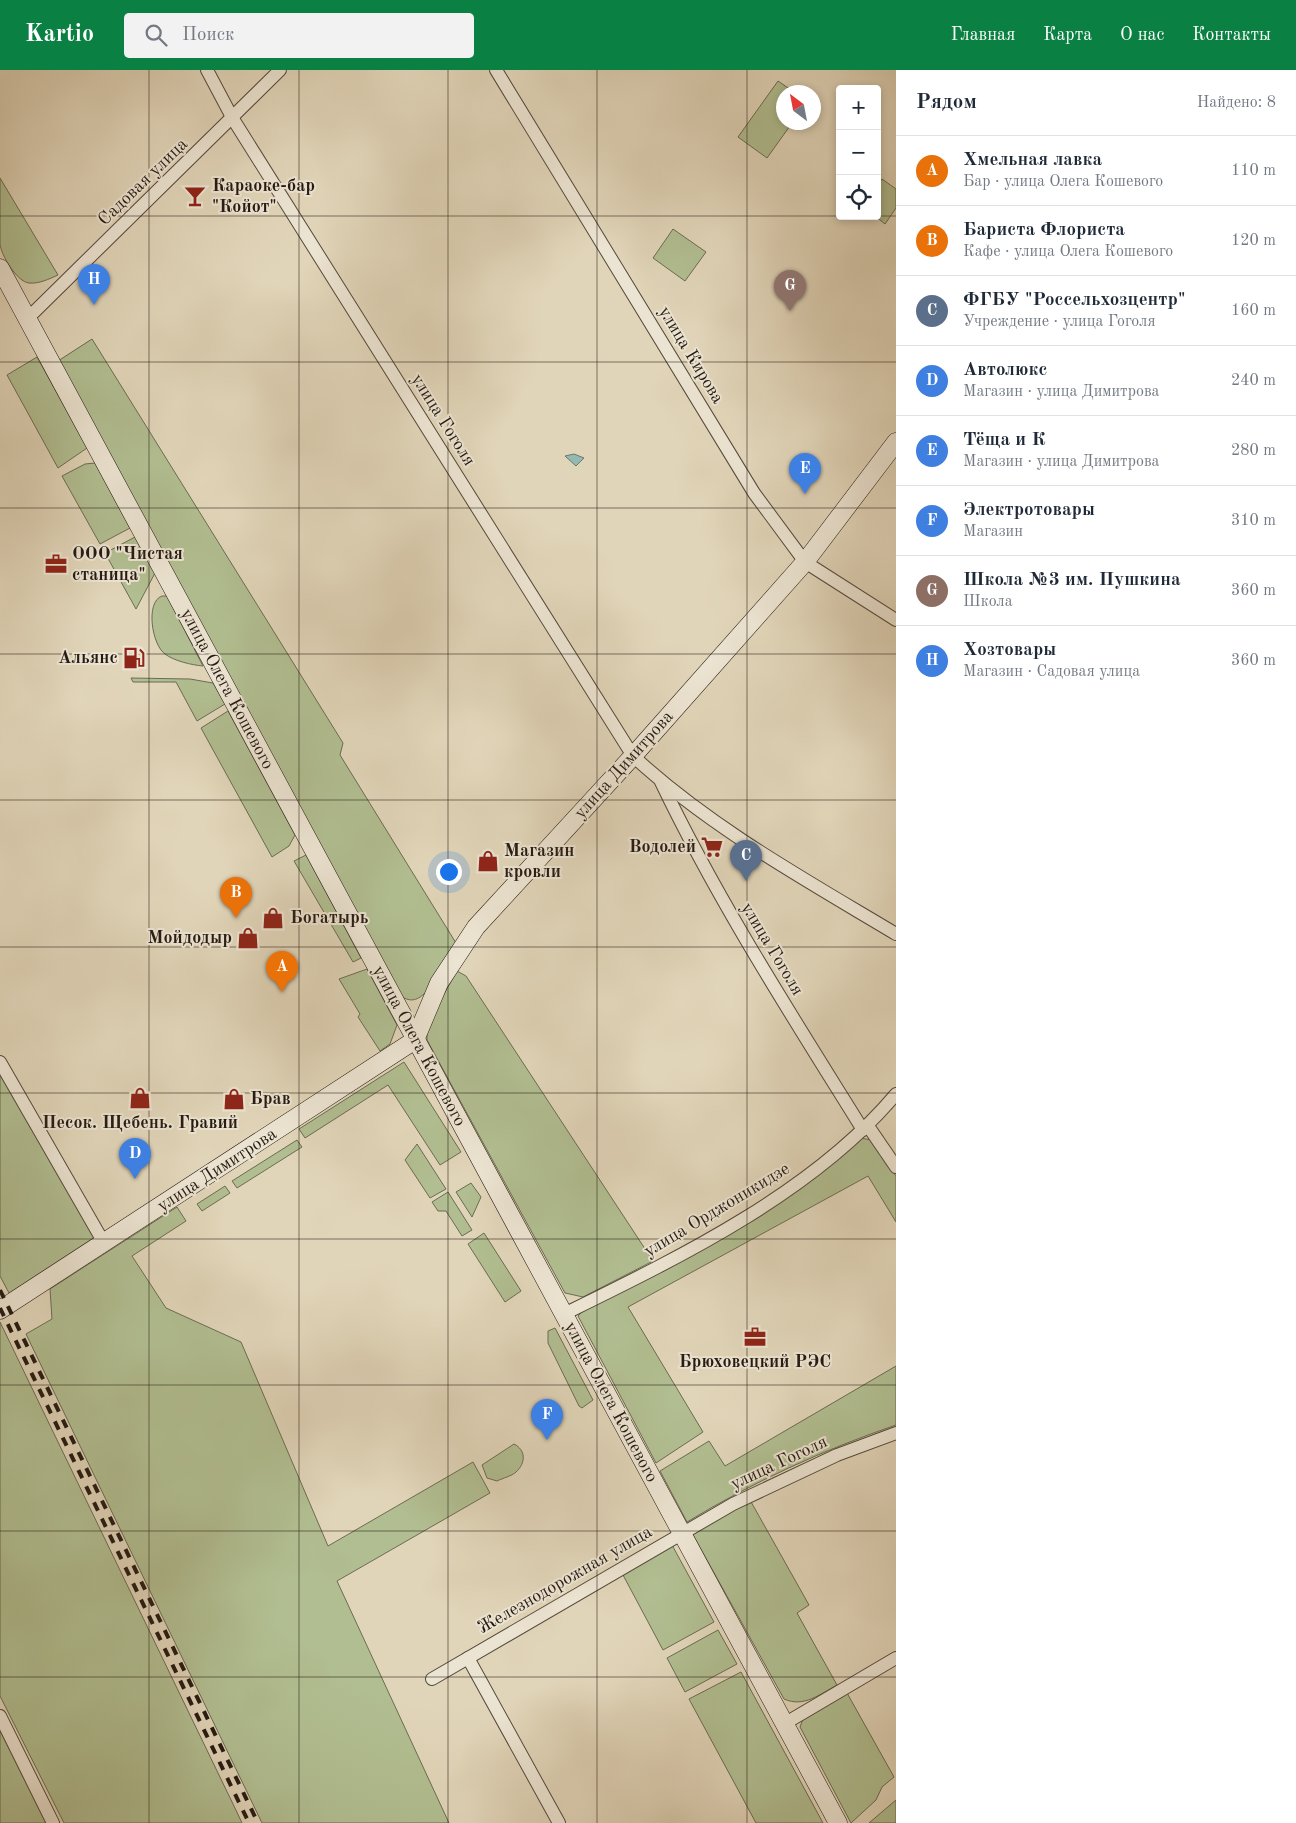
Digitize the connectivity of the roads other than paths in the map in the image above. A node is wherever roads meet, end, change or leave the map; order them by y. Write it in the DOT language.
graph roads {
  1 [pos="207,70"];
  2 [pos="280,70"];
  3 [pos="496,70"];
  4 [pos="232,119"];
  5 [pos="2,277"];
  6 [pos="28,318"];
  7 [pos="896,442"];
  8 [pos="805,562"];
  9 [pos="896,620"];
  10 [pos="633,756"];
  11 [pos="660,781"];
  12 [pos="896,934"];
  13 [pos="415,1040"];
  14 [pos="0,1062"];
  15 [pos="896,1094"];
  16 [pos="865,1128"];
  17 [pos="896,1167"];
  18 [pos="104,1243"];
  19 [pos="0,1310"];
  20 [pos="564,1314"];
  21 [pos="896,1433"];
  22 [pos="680,1534"];
  23 [pos="468,1658"];
  24 [pos="896,1658"];
  25 [pos="432,1679"];
  26 [pos="0,1716"];
  27 [pos="784,1724"];
  28 [pos="53,1823"];
  29 [pos="559,1823"];
  30 [pos="838,1823"];
  1 -- 4 [label="street, улица Гоголя"];
  2 -- 4 [label="street, Садовая улица"];
  3 -- 8 [label="street, улица Кирова"];
  4 -- 6 [label="street, Садовая улица"];
  4 -- 10 [label="street, улица Гоголя"];
  5 -- 6 [label="street, улица Олега Кошевого"];
  6 -- 13 [label="street, улица Олега Кошевого"];
  7 -- 8 [label="street, улица Димитрова"];
  8 -- 9 [label="street, улица Кирова"];
  8 -- 10 [label="street, улица Димитрова"];
  10 -- 11 [label="street, улица Гоголя"];
  10 -- 13 [label="street, улица Димитрова"];
  11 -- 12 [label="street, улица Гоголя"];
  11 -- 16 [label="street, улица Гоголя"];
  13 -- 18 [label="street, улица Димитрова"];
  13 -- 20 [label="street, улица Олега Кошевого"];
  14 -- 18 [label="street"];
  15 -- 16 [label="street, улица Орджоникидзе"];
  16 -- 17 [label="street, улица Гоголя"];
  16 -- 20 [label="street, улица Орджоникидзе"];
  18 -- 19 [label="street, улица Димитрова"];
  20 -- 22 [label="street, улица Олега Кошевого"];
  21 -- 22 [label="street, улица Гоголя"];
  22 -- 23 [label="street, Железнодорожная улица"];
  22 -- 27 [label="street, улица Олега Кошевого"];
  23 -- 25 [label="street, Железнодорожная улица"];
  23 -- 29 [label="street, Железнодорожная улица"];
  24 -- 27 [label="street"];
  26 -- 28 [label="street"];
  27 -- 30 [label="street, улица Олега Кошевого"];
}
